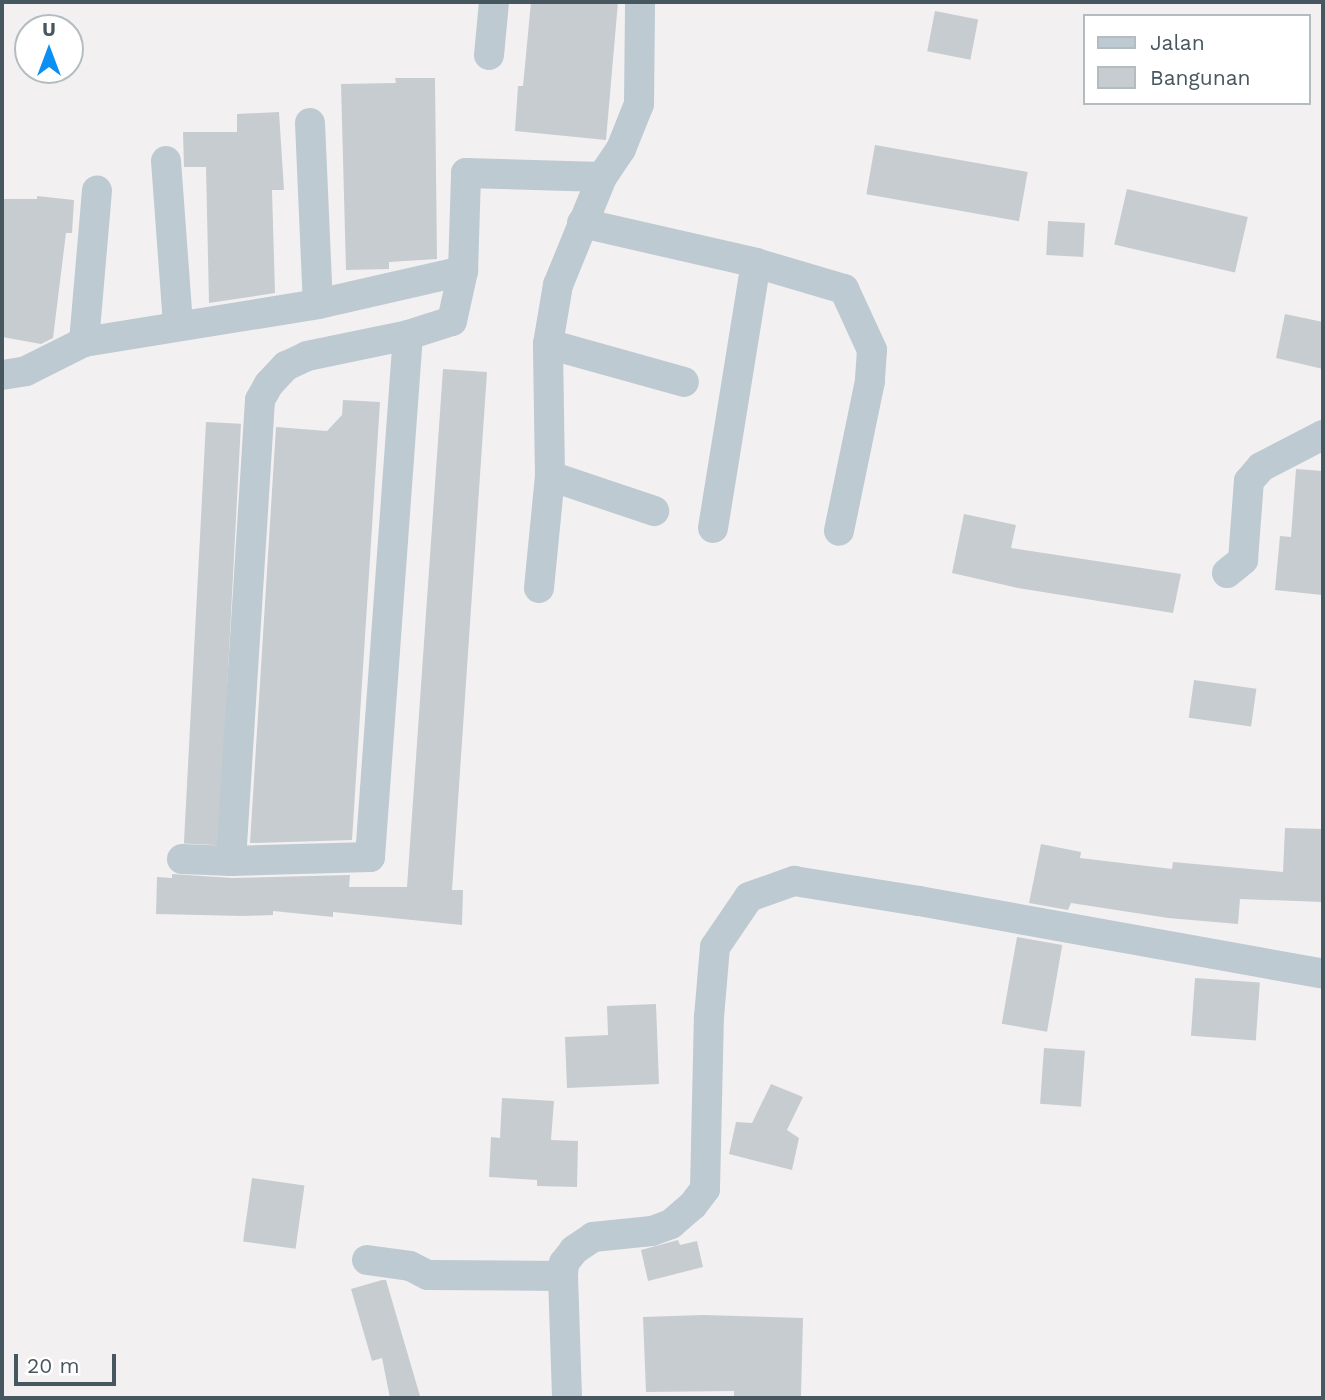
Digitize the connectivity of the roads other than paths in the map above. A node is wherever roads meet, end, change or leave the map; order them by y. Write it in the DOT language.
graph roads {
  1 [pos="495,2"];
  2 [pos="640,2"];
  3 [pos="489,55"];
  4 [pos="310,124"];
  5 [pos="166,161"];
  6 [pos="602,177"];
  7 [pos="97,191"];
  8 [pos="582,223"];
  9 [pos="756,263"];
  10 [pos="463,271"];
  11 [pos="318,304"];
  12 [pos="178,325"];
  13 [pos="408,335"];
  14 [pos="84,342"];
  15 [pos="548,344"];
  16 [pos="2,375"];
  17 [pos="684,382"];
  18 [pos="1323,435"];
  19 [pos="550,476"];
  20 [pos="654,511"];
  21 [pos="713,528"];
  22 [pos="839,531"];
  23 [pos="1227,573"];
  24 [pos="539,588"];
  25 [pos="182,859"];
  26 [pos="231,861"];
  27 [pos="1323,974"];
  28 [pos="368,1260"];
  29 [pos="563,1276"];
  30 [pos="567,1398"];
  1 -- 3 [label="street"];
  2 -- 6 [label="street"];
  4 -- 11 [label="street"];
  5 -- 12 [label="street"];
  6 -- 8 [label="street"];
  6 -- 10 [label="street"];
  7 -- 14 [label="street"];
  8 -- 9 [label="street"];
  8 -- 15 [label="street"];
  9 -- 21 [label="street"];
  9 -- 22 [label="street"];
  10 -- 11 [label="street"];
  10 -- 13 [label="street"];
  11 -- 12 [label="street"];
  12 -- 14 [label="street"];
  13 -- 26 [label="street"];
  13 -- 26 [label="street"];
  14 -- 16 [label="street"];
  15 -- 17 [label="street"];
  15 -- 19 [label="street"];
  18 -- 23 [label="street"];
  19 -- 20 [label="street"];
  19 -- 24 [label="street"];
  25 -- 26 [label="street"];
  27 -- 29 [label="street"];
  28 -- 29 [label="street"];
  29 -- 30 [label="street"];
}
